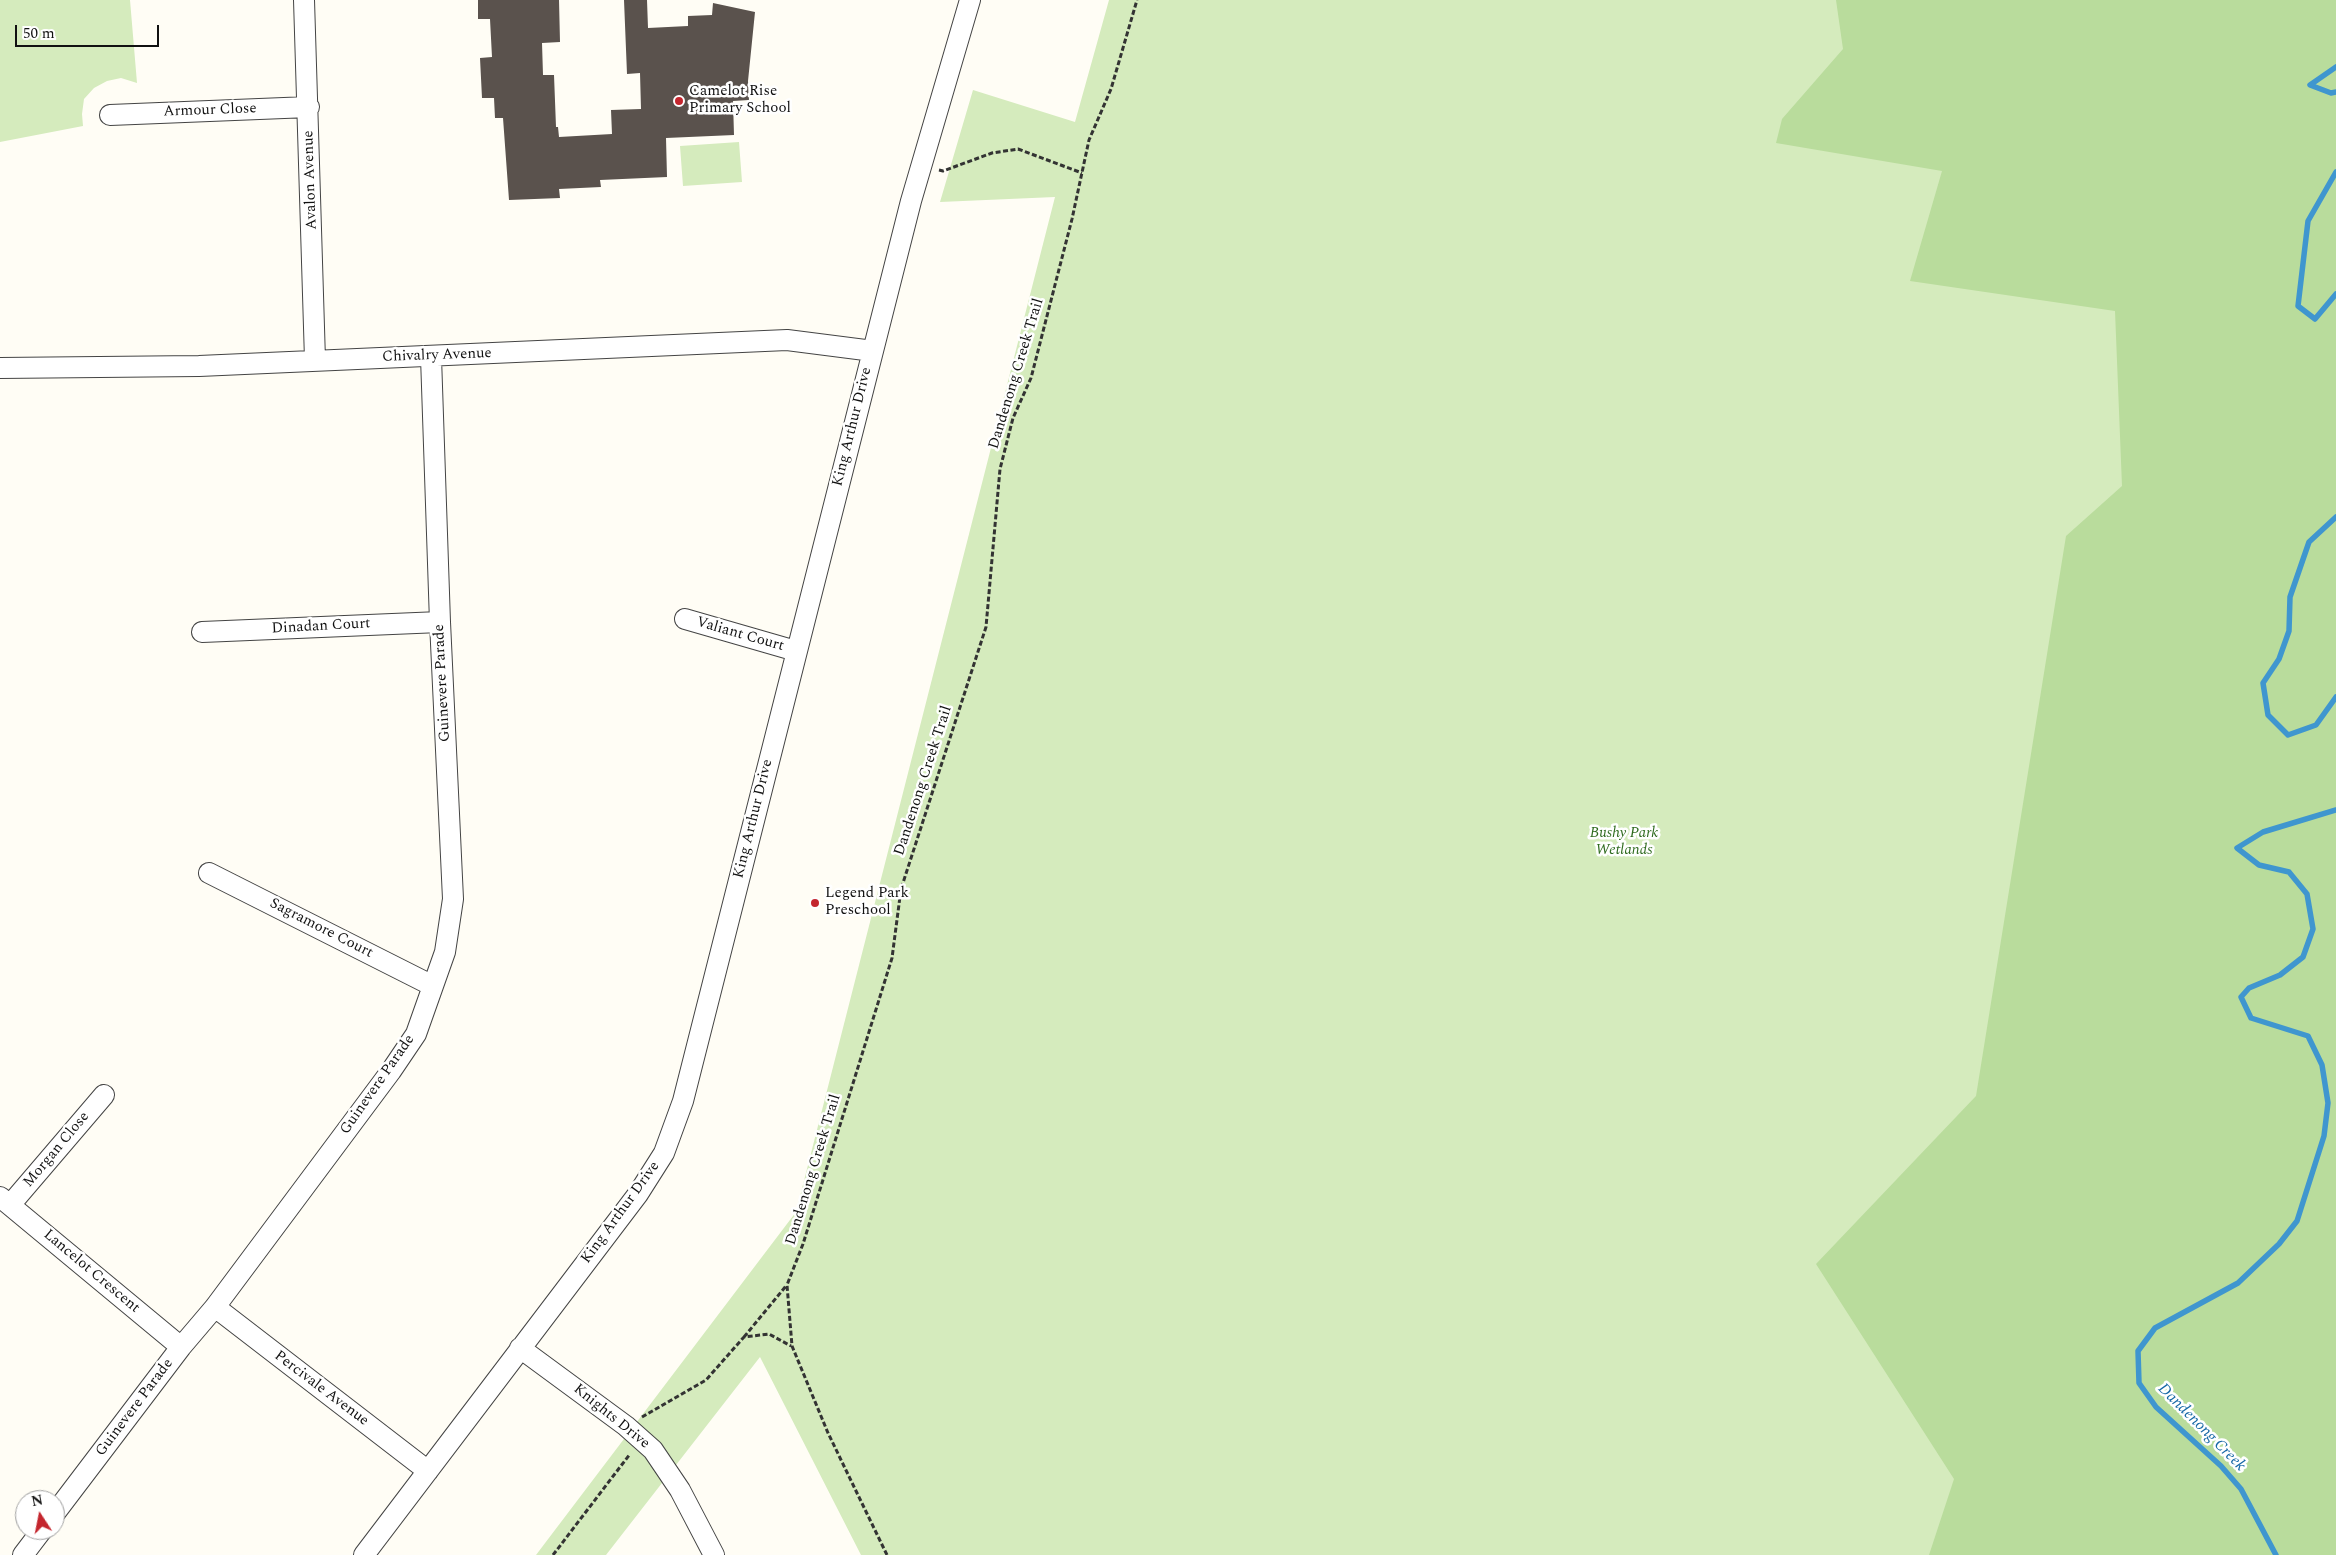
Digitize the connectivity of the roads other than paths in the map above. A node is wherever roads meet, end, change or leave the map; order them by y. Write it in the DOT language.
graph roads {
  1 [pos="304,0"];
  2 [pos="970,0"];
  3 [pos="309,107"];
  4 [pos="110,115"];
  5 [pos="873,351"];
  6 [pos="431,357"];
  7 [pos="315,360"];
  8 [pos="0,368"];
  9 [pos="685,619"];
  10 [pos="440,622"];
  11 [pos="202,632"];
  12 [pos="796,650"];
  13 [pos="209,873"];
  14 [pos="433,986"];
  15 [pos="104,1094"];
  16 [pos="5,1201"];
  17 [pos="215,1307"];
  18 [pos="181,1347"];
  19 [pos="520,1348"];
  20 [pos="428,1470"];
  21 [pos="65,1500"];
  22 [pos="34,1540"];
  23 [pos="23,1555"];
  24 [pos="364,1555"];
  25 [pos="714,1555"];
  1 -- 3 [label="street, Avalon Avenue"];
  2 -- 5 [label="street, King Arthur Drive"];
  3 -- 4 [label="street, Armour Close"];
  3 -- 7 [label="street, Avalon Avenue"];
  5 -- 6 [label="street, Chivalry Avenue"];
  5 -- 12 [label="street, King Arthur Drive"];
  6 -- 7 [label="street, Chivalry Avenue"];
  6 -- 10 [label="street, Guinevere Parade"];
  7 -- 8 [label="street, Chivalry Avenue"];
  9 -- 12 [label="street, Valiant Court"];
  10 -- 11 [label="street, Dinadan Court"];
  10 -- 14 [label="street, Guinevere Parade"];
  12 -- 19 [label="street, King Arthur Drive"];
  13 -- 14 [label="street, Sagramore Court"];
  14 -- 17 [label="street, Guinevere Parade"];
  15 -- 16 [label="street, Morgan Close"];
  16 -- 18 [label="street, Lancelot Crescent"];
  17 -- 18 [label="street, Guinevere Parade"];
  17 -- 20 [label="street, Percivale Avenue"];
  18 -- 21 [label="street, Guinevere Parade"];
  19 -- 20 [label="street, King Arthur Drive"];
  19 -- 25 [label="street, Knights Drive"];
  20 -- 24 [label="street, King Arthur Drive"];
  22 -- 23 [label="street"];
}
